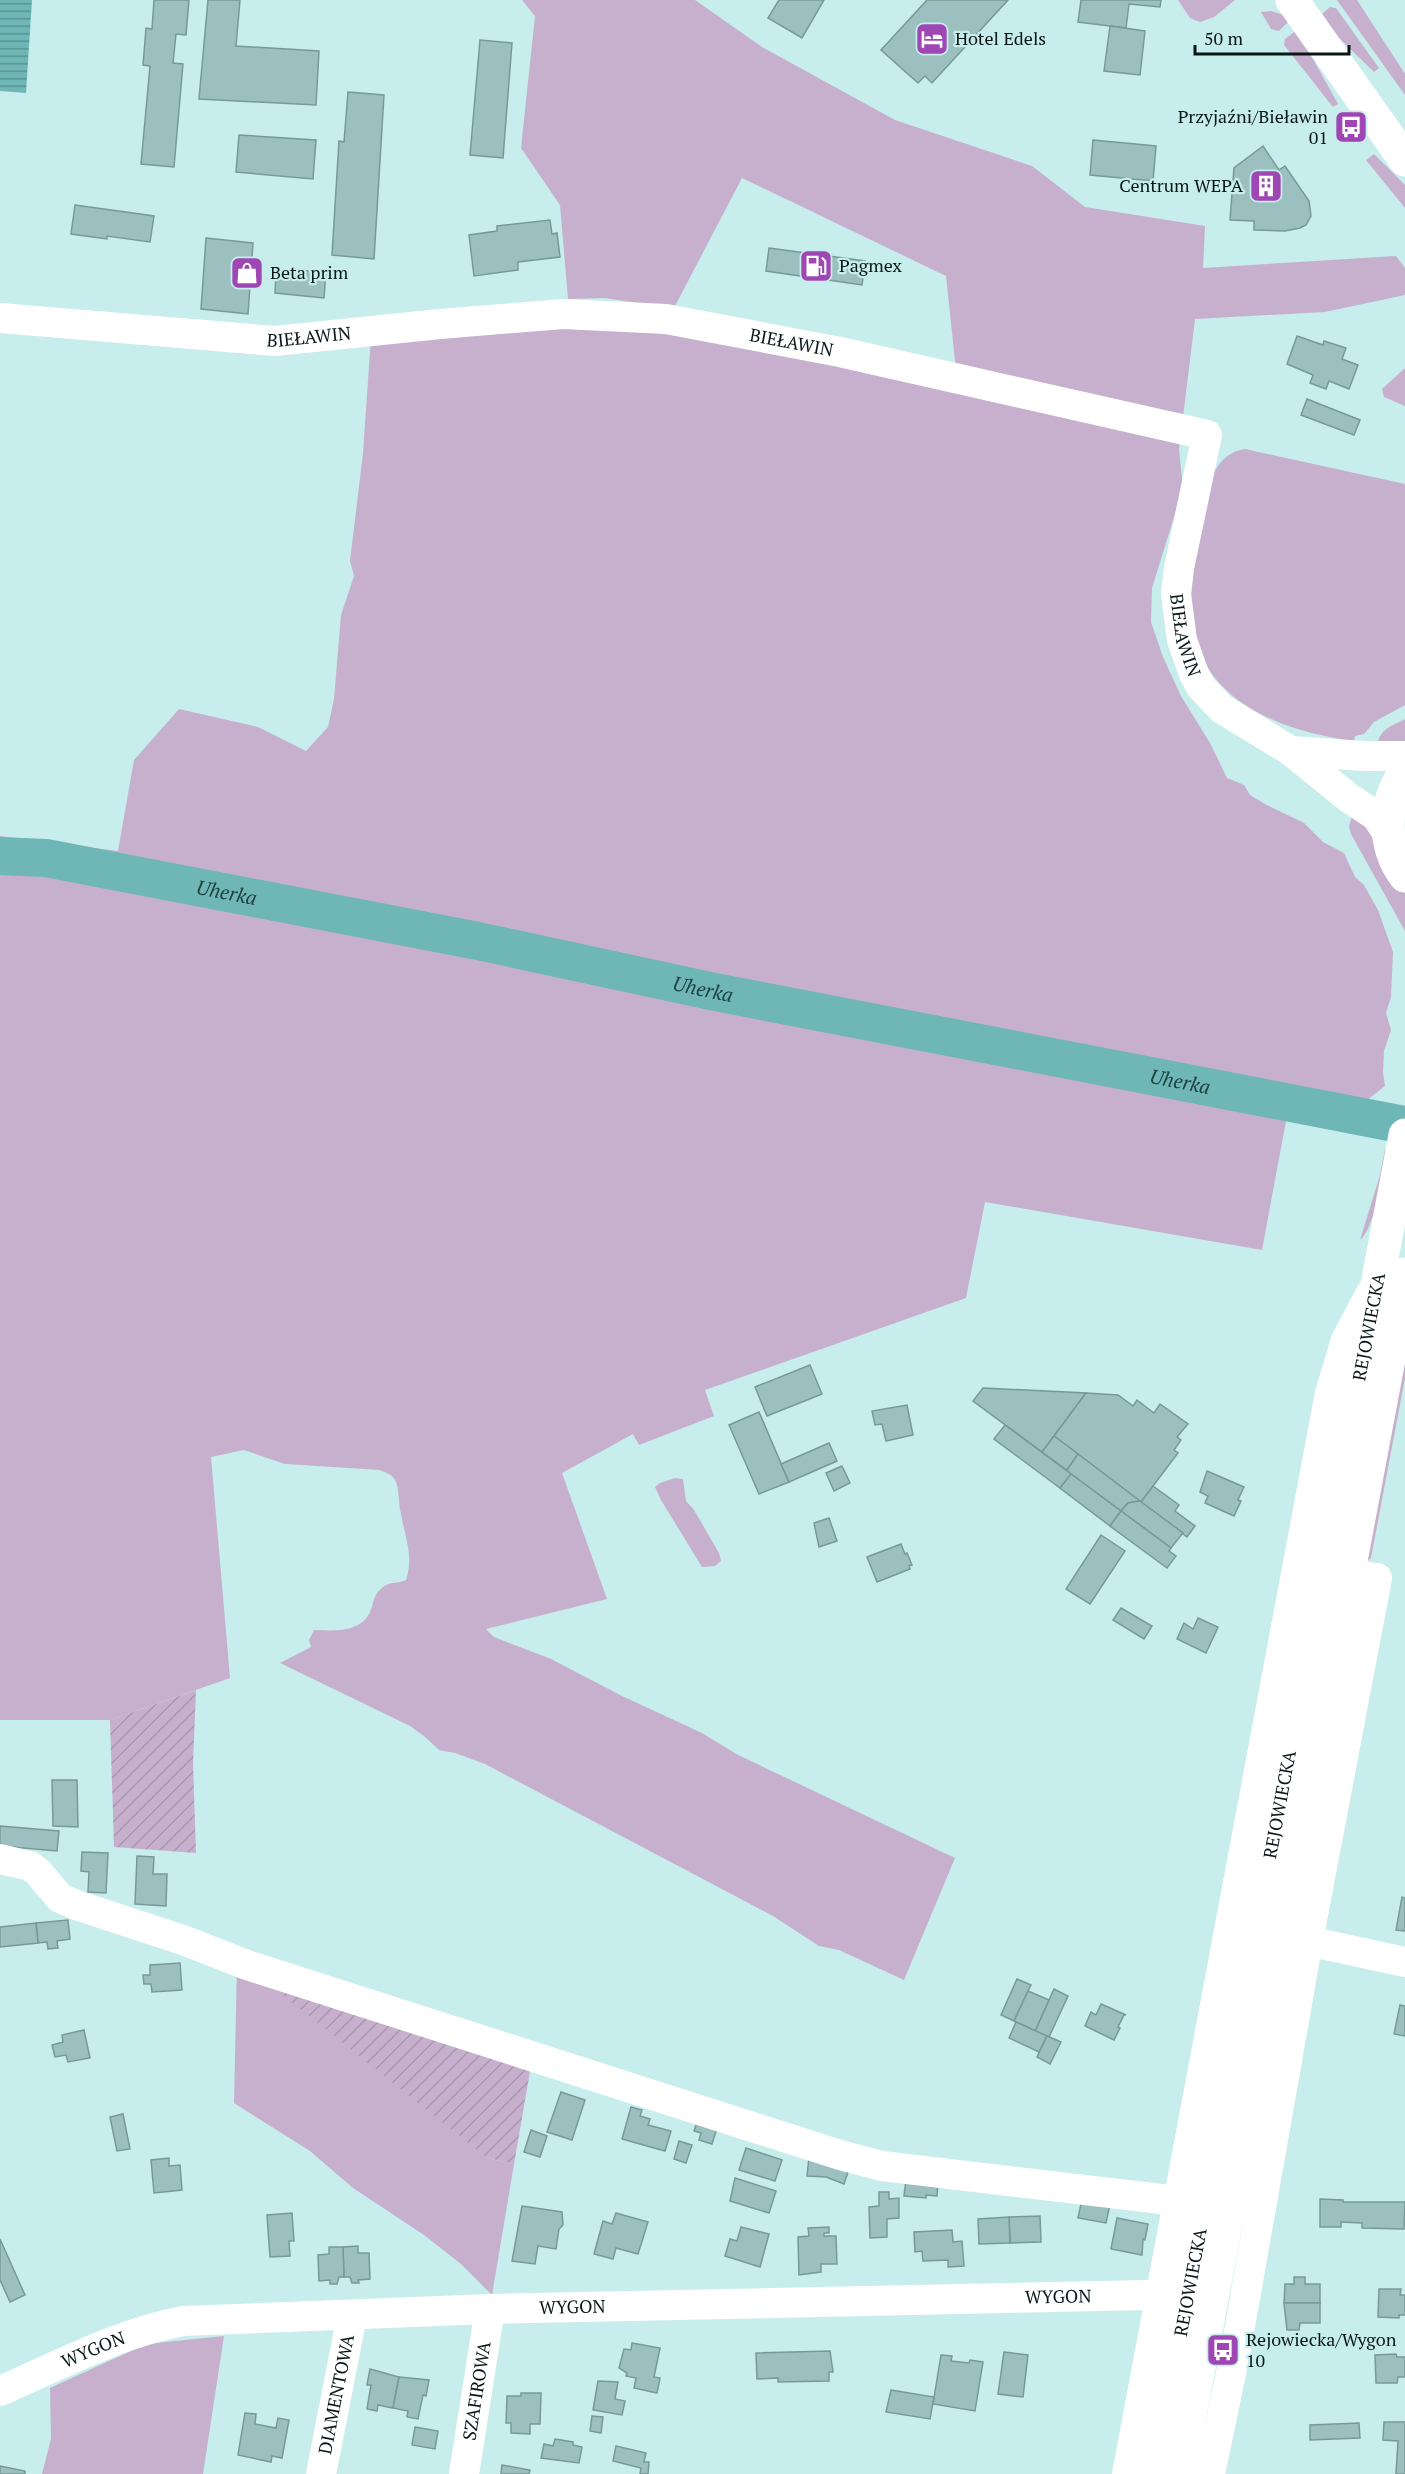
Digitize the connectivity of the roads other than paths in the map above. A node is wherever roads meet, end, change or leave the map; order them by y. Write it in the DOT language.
graph roads {
  1 [pos="1292,0"];
  2 [pos="1405,160"];
  3 [pos="0,318"];
  4 [pos="1291,751"];
  5 [pos="1405,756"];
  6 [pos="1405,772"];
  7 [pos="1388,834"];
  8 [pos="1405,876"];
  9 [pos="1403,1143"];
  10 [pos="1391,1278"];
  11 [pos="1363,1576"];
  12 [pos="0,1859"];
  13 [pos="1308,1941"];
  14 [pos="1405,1962"];
  15 [pos="1178,2201"];
  16 [pos="1161,2296"];
  17 [pos="490,2309"];
  18 [pos="352,2316"];
  19 [pos="0,2391"];
  20 [pos="321,2474"];
  21 [pos="464,2474"];
  22 [pos="1127,2474"];
  23 [pos="1155,2474"];
  24 [pos="1179,2474"];
  25 [pos="1210,2474"];
  1 -- 2 [label="highway"];
  3 -- 4 [label="street, BIEŁAWIN"];
  4 -- 5 [label="street, BIEŁAWIN"];
  4 -- 7 [label="street, BIEŁAWIN"];
  6 -- 7 [label="highway"];
  7 -- 8 [label="highway"];
  9 -- 10 [label="highway, REJOWIECKA"];
  10 -- 11 [label="highway, REJOWIECKA"];
  10 -- 15 [label="street"];
  10 -- 23 [label="highway, REJOWIECKA"];
  11 -- 13 [label="street"];
  11 -- 24 [label="highway, REJOWIECKA"];
  12 -- 15 [label="street"];
  13 -- 14 [label="street"];
  13 -- 25 [label="street"];
  15 -- 16 [label="street"];
  16 -- 17 [label="street, WYGON"];
  16 -- 22 [label="street"];
  17 -- 18 [label="street, WYGON"];
  17 -- 21 [label="street, SZAFIROWA"];
  18 -- 19 [label="street, WYGON"];
  18 -- 20 [label="street, DIAMENTOWA"];
}
